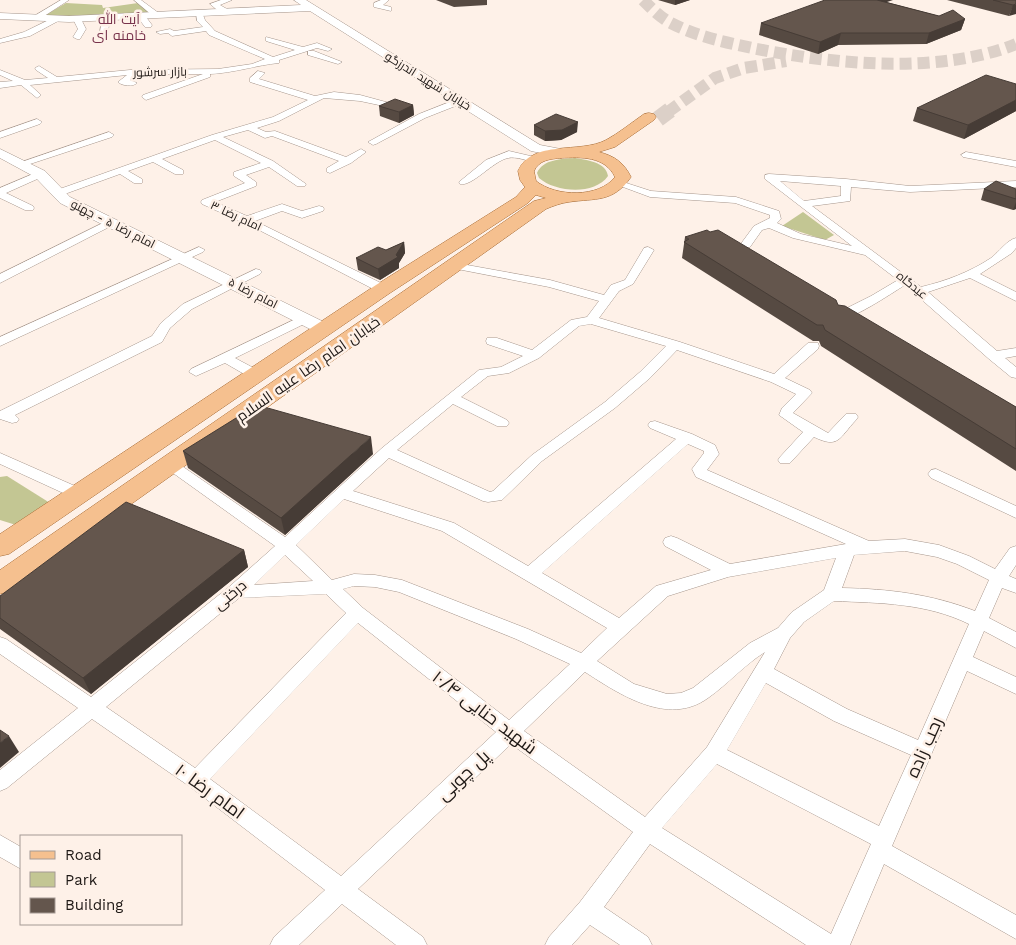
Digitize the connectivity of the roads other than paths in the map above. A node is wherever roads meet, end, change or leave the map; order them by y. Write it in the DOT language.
graph roads {
  1 [pos="66,0"];
  2 [pos="136,0"];
  3 [pos="229,0"];
  4 [pos="298,0"];
  5 [pos="386,0"];
  6 [pos="310,8"];
  7 [pos="388,9"];
  8 [pos="222,12"];
  9 [pos="156,14"];
  10 [pos="199,14"];
  11 [pos="140,15"];
  12 [pos="0,16"];
  13 [pos="106,17"];
  14 [pos="35,18"];
  15 [pos="58,19"];
  16 [pos="77,19"];
  17 [pos="148,25"];
  18 [pos="208,29"];
  19 [pos="104,32"];
  20 [pos="160,32"];
  21 [pos="77,37"];
  22 [pos="269,39"];
  23 [pos="0,41"];
  24 [pos="328,48"];
  25 [pos="304,50"];
  26 [pos="289,56"];
  27 [pos="299,59"];
  28 [pos="227,61"];
  29 [pos="277,61"];
  30 [pos="200,62"];
  31 [pos="338,62"];
  32 [pos="39,68"];
  33 [pos="233,69"];
  34 [pos="202,71"];
  35 [pos="218,71"];
  36 [pos="0,72"];
  37 [pos="137,72"];
  38 [pos="261,73"];
  39 [pos="55,79"];
  40 [pos="22,82"];
  41 [pos="133,83"];
  42 [pos="0,85"];
  43 [pos="37,95"];
  44 [pos="146,97"];
  45 [pos="314,99"];
  46 [pos="460,101"];
  47 [pos="393,105"];
  48 [pos="37,122"];
  49 [pos="248,127"];
  50 [pos="0,135"];
  51 [pos="109,135"];
  52 [pos="215,137"];
  53 [pos="373,142"];
  54 [pos="360,152"];
  55 [pos="0,153"];
  56 [pos="561,153"];
  57 [pos="578,153"];
  58 [pos="966,155"];
  59 [pos="154,159"];
  60 [pos="536,160"];
  61 [pos="348,161"];
  62 [pos="270,163"];
  63 [pos="614,163"];
  64 [pos="20,164"];
  65 [pos="1016,164"];
  66 [pos="330,170"];
  67 [pos="121,171"];
  68 [pos="179,172"];
  69 [pos="40,174"];
  70 [pos="138,182"];
  71 [pos="464,182"];
  72 [pos="846,182"];
  73 [pos="301,184"];
  74 [pos="620,184"];
  75 [pos="1016,184"];
  76 [pos="988,186"];
  77 [pos="0,193"];
  78 [pos="58,193"];
  79 [pos="537,196"];
  80 [pos="1013,196"];
  81 [pos="802,204"];
  82 [pos="29,208"];
  83 [pos="319,209"];
  84 [pos="247,220"];
  85 [pos="110,224"];
  86 [pos="770,224"];
  87 [pos="1016,241"];
  88 [pos="746,245"];
  89 [pos="199,250"];
  90 [pos="648,250"];
  91 [pos="871,254"];
  92 [pos="180,259"];
  93 [pos="456,266"];
  94 [pos="256,272"];
  95 [pos="971,274"];
  96 [pos="0,279"];
  97 [pos="906,280"];
  98 [pos="235,284"];
  99 [pos="383,290"];
  100 [pos="919,291"];
  101 [pos="1016,297"];
  102 [pos="607,299"];
  103 [pos="839,316"];
  104 [pos="304,319"];
  105 [pos="591,320"];
  106 [pos="324,329"];
  107 [pos="492,341"];
  108 [pos="0,342"];
  109 [pos="675,344"];
  110 [pos="813,346"];
  111 [pos="1016,352"];
  112 [pos="534,354"];
  113 [pos="994,356"];
  114 [pos="226,358"];
  115 [pos="196,372"];
  116 [pos="1016,374"];
  117 [pos="256,375"];
  118 [pos="776,379"];
  119 [pos="452,398"];
  120 [pos="851,417"];
  121 [pos="502,423"];
  122 [pos="655,424"];
  123 [pos="0,426"];
  124 [pos="812,431"];
  125 [pos="687,437"];
  126 [pos="387,451"];
  127 [pos="0,458"];
  128 [pos="786,460"];
  129 [pos="171,465"];
  130 [pos="936,474"];
  131 [pos="342,493"];
  132 [pos="79,494"];
  133 [pos="1016,513"];
  134 [pos="671,542"];
  135 [pos="285,545"];
  136 [pos="0,547"];
  137 [pos="866,547"];
  138 [pos="847,551"];
  139 [pos="1016,552"];
  140 [pos="728,571"];
  141 [pos="530,574"];
  142 [pos="998,578"];
  143 [pos="0,584"];
  144 [pos="329,587"];
  145 [pos="1016,587"];
  146 [pos="235,592"];
  147 [pos="831,594"];
  148 [pos="357,613"];
  149 [pos="979,620"];
  150 [pos="620,627"];
  151 [pos="784,633"];
  152 [pos="1016,641"];
  153 [pos="0,644"];
  154 [pos="962,660"];
  155 [pos="584,662"];
  156 [pos="763,672"];
  157 [pos="1016,686"];
  158 [pos="91,707"];
  159 [pos="510,732"];
  160 [pos="922,750"];
  161 [pos="714,753"];
  162 [pos="196,780"];
  163 [pos="0,782"];
  164 [pos="647,830"];
  165 [pos="881,844"];
  166 [pos="0,845"];
  167 [pos="20,858"];
  168 [pos="342,888"];
  169 [pos="588,910"];
  170 [pos="1016,928"];
  171 [pos="282,945"];
  172 [pos="415,945"];
  173 [pos="557,945"];
  174 [pos="640,945"];
  175 [pos="827,945"];
  176 [pos="838,945"];
  1 -- 14 [label="street"];
  2 -- 9 [label="street"];
  3 -- 8 [label="street"];
  4 -- 6 [label="street, خیابان شهید اندرزگو"];
  5 -- 7 [label="street"];
  6 -- 8 [label="street"];
  6 -- 46 [label="street, خیابان شهید اندرزگو"];
  8 -- 10 [label="street"];
  9 -- 10 [label="street"];
  9 -- 11 [label="street"];
  10 -- 18 [label="street"];
  11 -- 13 [label="street"];
  11 -- 17 [label="street"];
  12 -- 14 [label="street"];
  13 -- 16 [label="street"];
  13 -- 19 [label="street"];
  14 -- 15 [label="street"];
  15 -- 16 [label="street"];
  15 -- 23 [label="street"];
  16 -- 21 [label="street"];
  18 -- 20 [label="street"];
  18 -- 29 [label="street"];
  22 -- 25 [label="street"];
  24 -- 25 [label="street, بازار سرشور"];
  25 -- 26 [label="street, بازار سرشور"];
  25 -- 31 [label="street"];
  26 -- 27 [label="street"];
  26 -- 29 [label="street, بازار سرشور"];
  28 -- 33 [label="street"];
  29 -- 33 [label="street, بازار سرشور"];
  30 -- 34 [label="street"];
  32 -- 39 [label="street"];
  33 -- 35 [label="street, بازار سرشور"];
  34 -- 35 [label="street, بازار سرشور"];
  34 -- 37 [label="street, بازار سرشور"];
  35 -- 44 [label="street"];
  36 -- 40 [label="street"];
  37 -- 39 [label="street, بازار سرشور"];
  37 -- 41 [label="street"];
  38 -- 45 [label="street"];
  39 -- 40 [label="street, بازار سرشور"];
  40 -- 42 [label="street, بازار سرشور"];
  40 -- 43 [label="street"];
  45 -- 47 [label="street"];
  45 -- 49 [label="street"];
  46 -- 53 [label="street"];
  46 -- 56 [label="street, خیابان شهید اندرزگو"];
  48 -- 50 [label="street"];
  49 -- 52 [label="street"];
  49 -- 61 [label="street"];
  51 -- 64 [label="street"];
  52 -- 59 [label="street"];
  52 -- 62 [label="street"];
  54 -- 61 [label="street"];
  55 -- 64 [label="street, امام رضا ۵ - چهنو"];
  56 -- 57 [label="main road"];
  56 -- 60 [label="main road"];
  57 -- 63 [label="main road"];
  57 -- 63 [label="main road"];
  58 -- 65 [label="street"];
  59 -- 67 [label="street"];
  59 -- 68 [label="street"];
  60 -- 71 [label="street"];
  60 -- 79 [label="main road"];
  61 -- 66 [label="street"];
  62 -- 73 [label="street"];
  62 -- 84 [label="street, امام رضا ۳"];
  63 -- 74 [label="main road"];
  64 -- 69 [label="street, امام رضا ۵ - چهنو"];
  67 -- 70 [label="street"];
  67 -- 78 [label="street"];
  69 -- 77 [label="street"];
  69 -- 78 [label="street, امام رضا ۵ - چهنو"];
  72 -- 76 [label="street"];
  72 -- 81 [label="street"];
  72 -- 81 [label="street, عیدگاه"];
  74 -- 79 [label="main road"];
  74 -- 86 [label="street"];
  75 -- 76 [label="street"];
  76 -- 80 [label="street"];
  77 -- 82 [label="street"];
  78 -- 85 [label="street, امام رضا ۵ - چهنو"];
  79 -- 93 [label="main road, خیابان امام رضا علیه السلام"];
  79 -- 99 [label="main road, خیابان امام رضا علیه السلام"];
  81 -- 91 [label="street, عیدگاه"];
  83 -- 84 [label="street"];
  84 -- 99 [label="street, امام رضا ۳"];
  85 -- 92 [label="street, امام رضا ۵ - چهنو"];
  85 -- 96 [label="street"];
  86 -- 88 [label="street"];
  86 -- 91 [label="street"];
  87 -- 95 [label="street"];
  89 -- 92 [label="street"];
  90 -- 102 [label="street"];
  91 -- 97 [label="street, عیدگاه"];
  92 -- 98 [label="street, امام رضا ۵"];
  92 -- 108 [label="street"];
  93 -- 102 [label="street"];
  93 -- 129 [label="main road, خیابان امام رضا علیه السلام"];
  94 -- 98 [label="street"];
  95 -- 100 [label="street"];
  95 -- 101 [label="street"];
  97 -- 100 [label="street, عیدگاه"];
  97 -- 103 [label="street"];
  98 -- 104 [label="street, امام رضا ۵"];
  98 -- 123 [label="street"];
  99 -- 106 [label="main road, خیابان امام رضا علیه السلام"];
  100 -- 113 [label="street, عیدگاه"];
  102 -- 105 [label="street"];
  104 -- 106 [label="street, امام رضا ۵"];
  104 -- 114 [label="street"];
  105 -- 109 [label="street"];
  105 -- 112 [label="street, درختی"];
  106 -- 117 [label="main road, خیابان امام رضا علیه السلام"];
  107 -- 112 [label="street"];
  109 -- 118 [label="street"];
  109 -- 126 [label="street"];
  110 -- 118 [label="street"];
  111 -- 113 [label="street"];
  112 -- 119 [label="street, درختی"];
  113 -- 116 [label="street, عیدگاه"];
  114 -- 115 [label="street"];
  114 -- 117 [label="street"];
  117 -- 132 [label="main road, خیابان امام رضا علیه السلام"];
  118 -- 124 [label="street"];
  119 -- 121 [label="street"];
  119 -- 126 [label="street, درختی"];
  120 -- 124 [label="street"];
  122 -- 125 [label="street"];
  124 -- 128 [label="street"];
  125 -- 137 [label="street"];
  125 -- 141 [label="street"];
  126 -- 131 [label="street, درختی"];
  127 -- 132 [label="street"];
  129 -- 135 [label="street, شهید حنایی ۱۰/۴"];
  129 -- 143 [label="main road, خیابان امام رضا علیه السلام"];
  130 -- 133 [label="street"];
  131 -- 135 [label="street, درختی"];
  131 -- 141 [label="street"];
  132 -- 136 [label="main road, خیابان امام رضا علیه السلام"];
  134 -- 140 [label="street"];
  135 -- 144 [label="street, شهید حنایی ۱۰/۴"];
  135 -- 146 [label="street, درختی"];
  137 -- 138 [label="street"];
  137 -- 142 [label="street"];
  138 -- 140 [label="street"];
  138 -- 147 [label="street"];
  139 -- 142 [label="street, رجب زاده"];
  140 -- 150 [label="street"];
  141 -- 150 [label="street"];
  142 -- 145 [label="street"];
  142 -- 149 [label="street, رجب زاده"];
  144 -- 146 [label="street"];
  144 -- 148 [label="street, شهید حنایی ۱۰/۴"];
  144 -- 155 [label="street"];
  146 -- 158 [label="street, درختی"];
  147 -- 149 [label="street"];
  147 -- 151 [label="street"];
  148 -- 159 [label="street, شهید حنایی ۱۰/۴"];
  148 -- 162 [label="street"];
  149 -- 152 [label="street"];
  149 -- 154 [label="street, رجب زاده"];
  150 -- 155 [label="street, پل چوبی"];
  151 -- 155 [label="street"];
  151 -- 156 [label="street"];
  153 -- 158 [label="street, امام رضا ۱۰"];
  154 -- 157 [label="street"];
  154 -- 160 [label="street, رجب زاده"];
  155 -- 159 [label="street, پل چوبی"];
  156 -- 160 [label="street"];
  156 -- 161 [label="street"];
  158 -- 162 [label="street, امام رضا ۱۰"];
  158 -- 163 [label="street, درختی"];
  159 -- 164 [label="street, شهید حنایی ۱۰/۴"];
  159 -- 168 [label="street, پل چوبی"];
  160 -- 165 [label="street, رجب زاده"];
  161 -- 164 [label="street"];
  161 -- 165 [label="street"];
  162 -- 168 [label="street, امام رضا ۱۰"];
  164 -- 169 [label="street"];
  164 -- 175 [label="street, شهید حنایی ۱۰/۴"];
  165 -- 170 [label="street"];
  165 -- 176 [label="street, رجب زاده"];
  166 -- 167 [label="street"];
  168 -- 171 [label="street, پل چوبی"];
  168 -- 172 [label="street, امام رضا ۱۰"];
  169 -- 173 [label="street"];
  169 -- 174 [label="street"];
}
